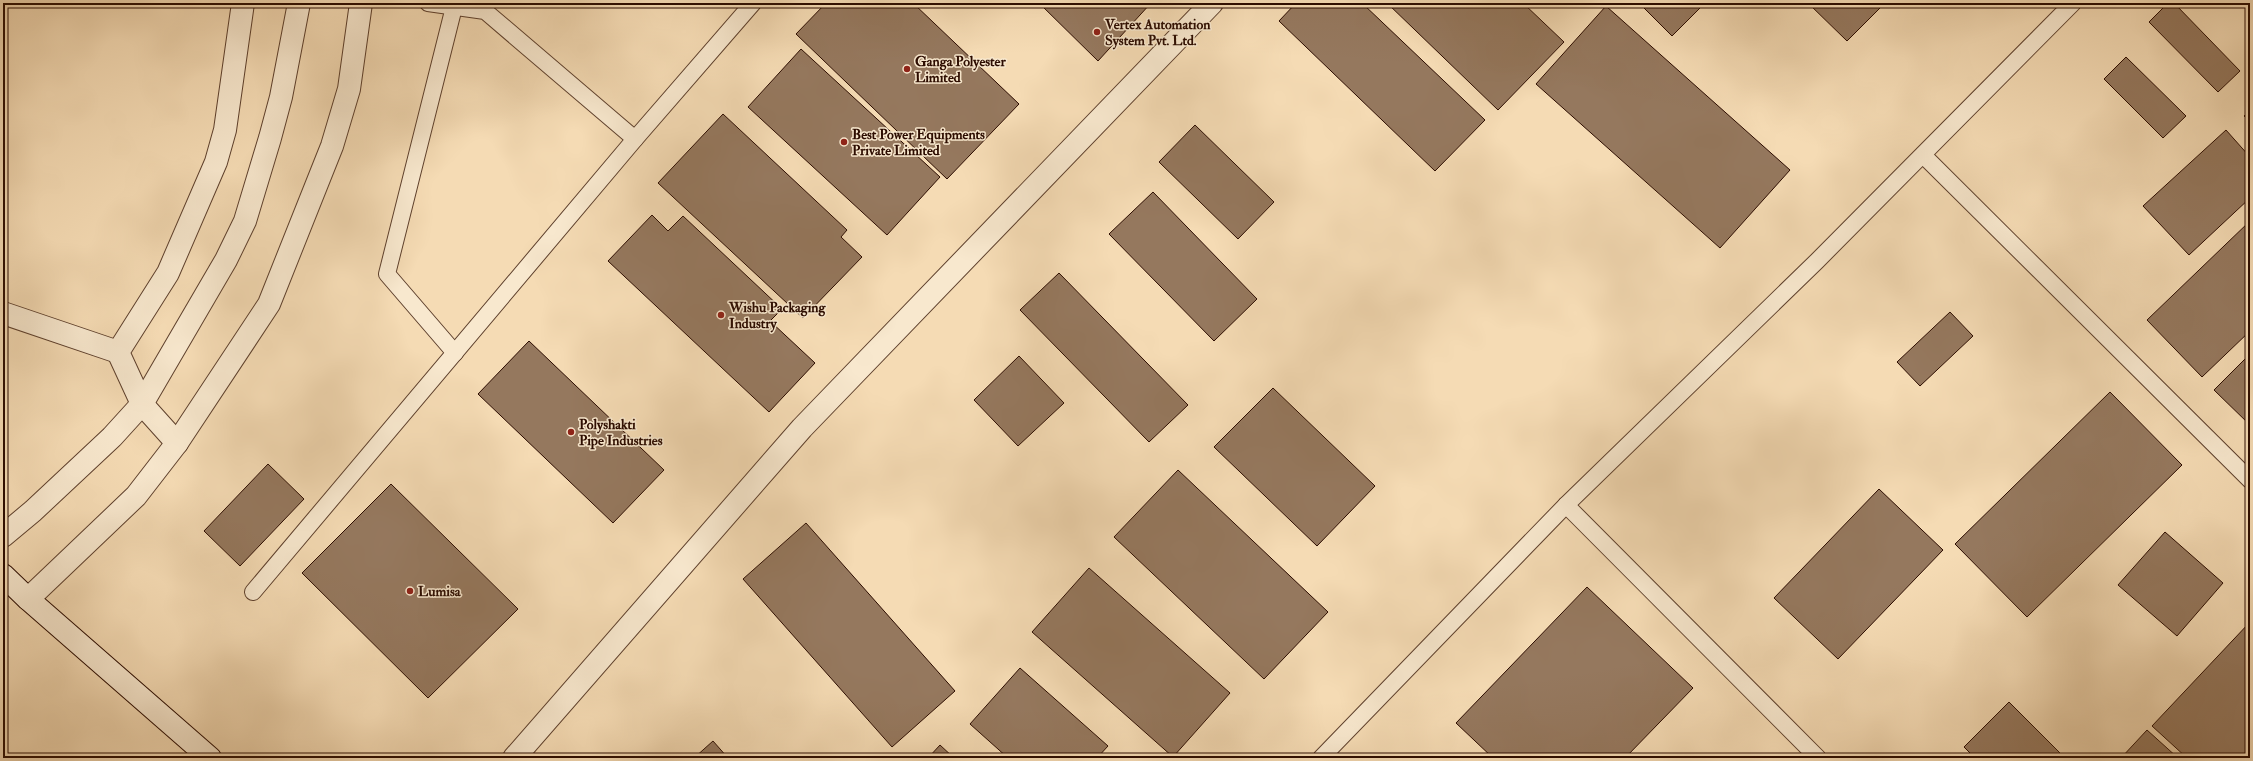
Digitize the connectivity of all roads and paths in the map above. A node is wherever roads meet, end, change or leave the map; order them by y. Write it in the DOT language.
graph roads {
  1 [pos="243,3"];
  2 [pos="299,3"];
  3 [pos="361,3"];
  4 [pos="428,3"];
  5 [pos="753,3"];
  6 [pos="1212,3"];
  7 [pos="2073,3"];
  8 [pos="455,5"];
  9 [pos="635,139"];
  10 [pos="1923,155"];
  11 [pos="3,313"];
  12 [pos="118,352"];
  13 [pos="455,353"];
  14 [pos="142,404"];
  15 [pos="177,444"];
  16 [pos="2250,480"];
  17 [pos="1566,505"];
  18 [pos="3,536"];
  19 [pos="3,575"];
  20 [pos="253,592"];
  21 [pos="28,599"];
  22 [pos="210,758"];
  23 [pos="514,758"];
  24 [pos="1321,758"];
  25 [pos="1818,758"];
  1 -- 12 [label="street"];
  2 -- 14 [label="street"];
  3 -- 15 [label="street"];
  4 -- 8 [label="lane"];
  5 -- 9 [label="lane"];
  6 -- 23 [label="street"];
  7 -- 10 [label="lane"];
  8 -- 9 [label="lane"];
  8 -- 13 [label="lane"];
  9 -- 13 [label="lane"];
  10 -- 16 [label="lane"];
  10 -- 17 [label="lane"];
  11 -- 12 [label="street"];
  12 -- 14 [label="street"];
  13 -- 20 [label="lane"];
  14 -- 15 [label="street"];
  14 -- 18 [label="street"];
  15 -- 21 [label="street"];
  17 -- 24 [label="lane"];
  17 -- 25 [label="lane"];
  19 -- 21 [label="street"];
  21 -- 22 [label="street"];
}
